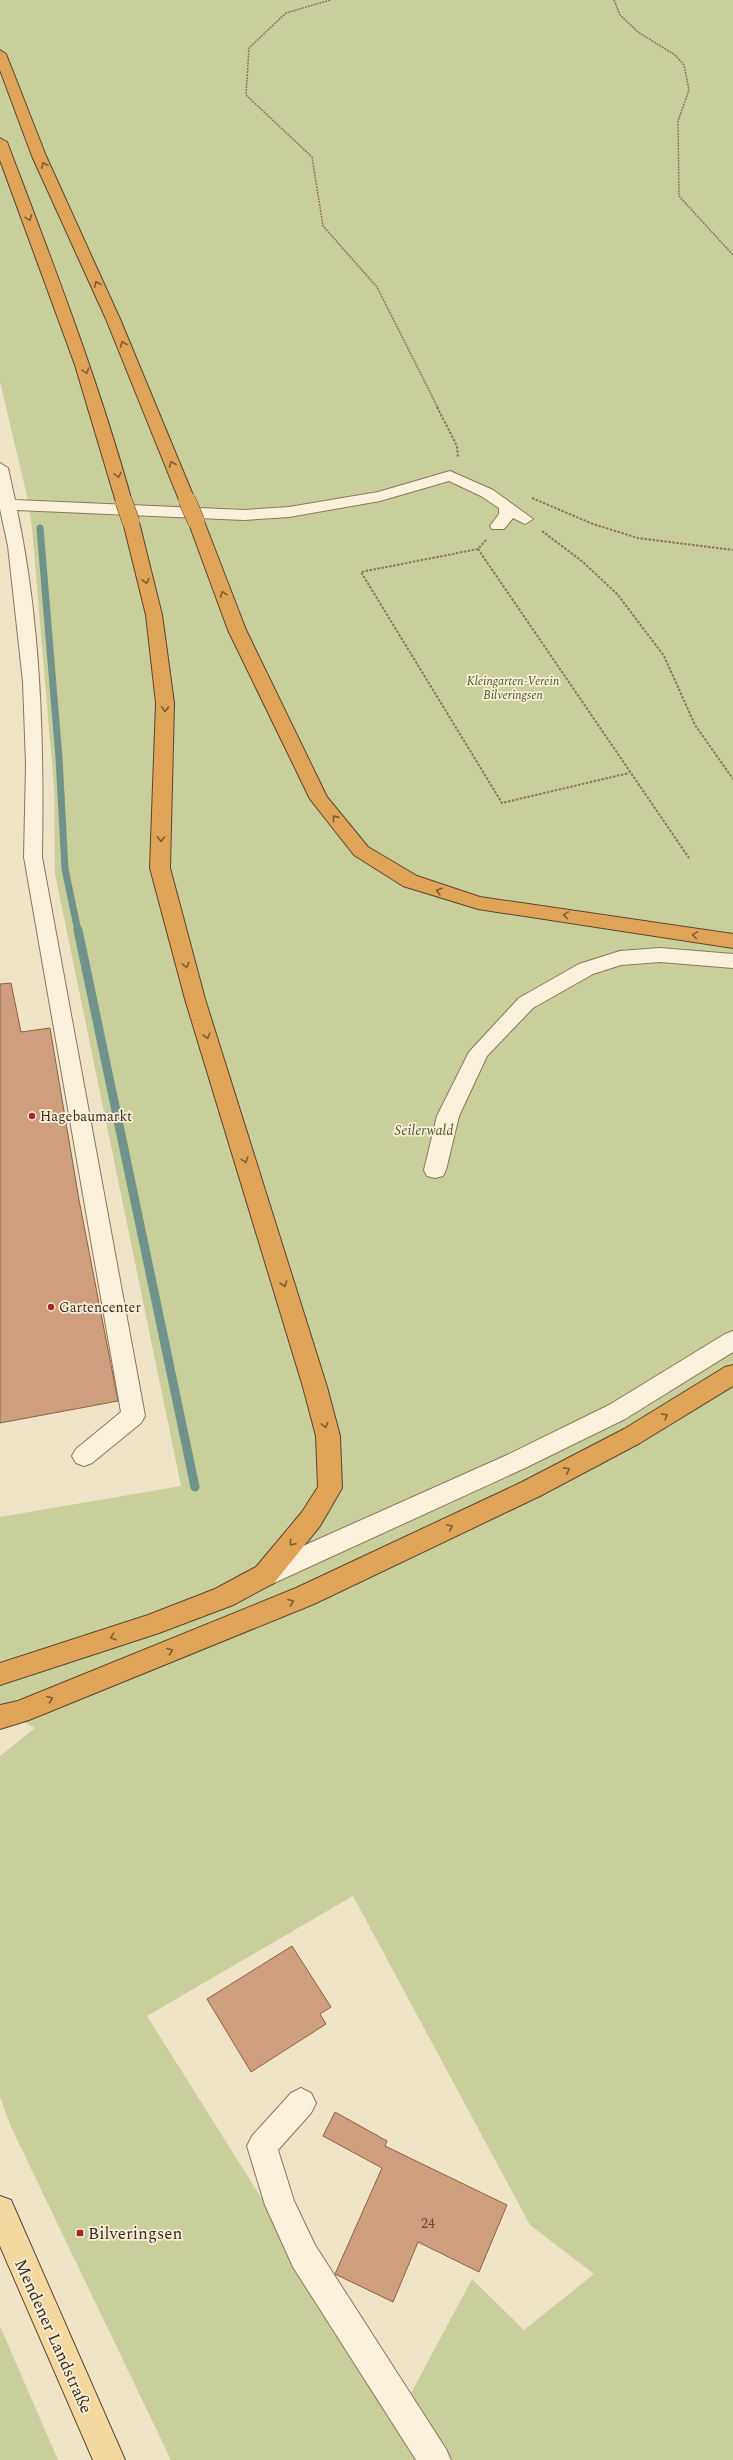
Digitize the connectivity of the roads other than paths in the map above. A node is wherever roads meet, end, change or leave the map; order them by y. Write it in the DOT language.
graph roads {
  1 [pos="0,54"];
  2 [pos="0,142"];
  3 [pos="0,468"];
  4 [pos="4,504"];
  5 [pos="507,506"];
  6 [pos="525,519"];
  7 [pos="498,526"];
  8 [pos="733,941"];
  9 [pos="733,961"];
  10 [pos="434,1170"];
  11 [pos="733,1340"];
  12 [pos="733,1374"];
  13 [pos="84,1456"];
  14 [pos="265,1575"];
  15 [pos="0,1674"];
  16 [pos="10,1715"];
  17 [pos="0,1729"];
  18 [pos="301,2102"];
  19 [pos="0,2211"];
  20 [pos="109,2460"];
  21 [pos="435,2460"];
  8 -- 1 [label="highway, one-way, bridge"];
  2 -- 14 [label="highway, one-way, bridge"];
  3 -- 4 [label="lane"];
  4 -- 5 [label="lane"];
  4 -- 13 [label="lane"];
  5 -- 6 [label="lane"];
  5 -- 7 [label="lane"];
  9 -- 10 [label="lane"];
  11 -- 14 [label="lane"];
  16 -- 12 [label="highway, one-way"];
  14 -- 15 [label="highway, one-way"];
  16 -- 17 [label="highway"];
  18 -- 21 [label="lane"];
  19 -- 20 [label="main road, Mendener Landstraße"];
}
